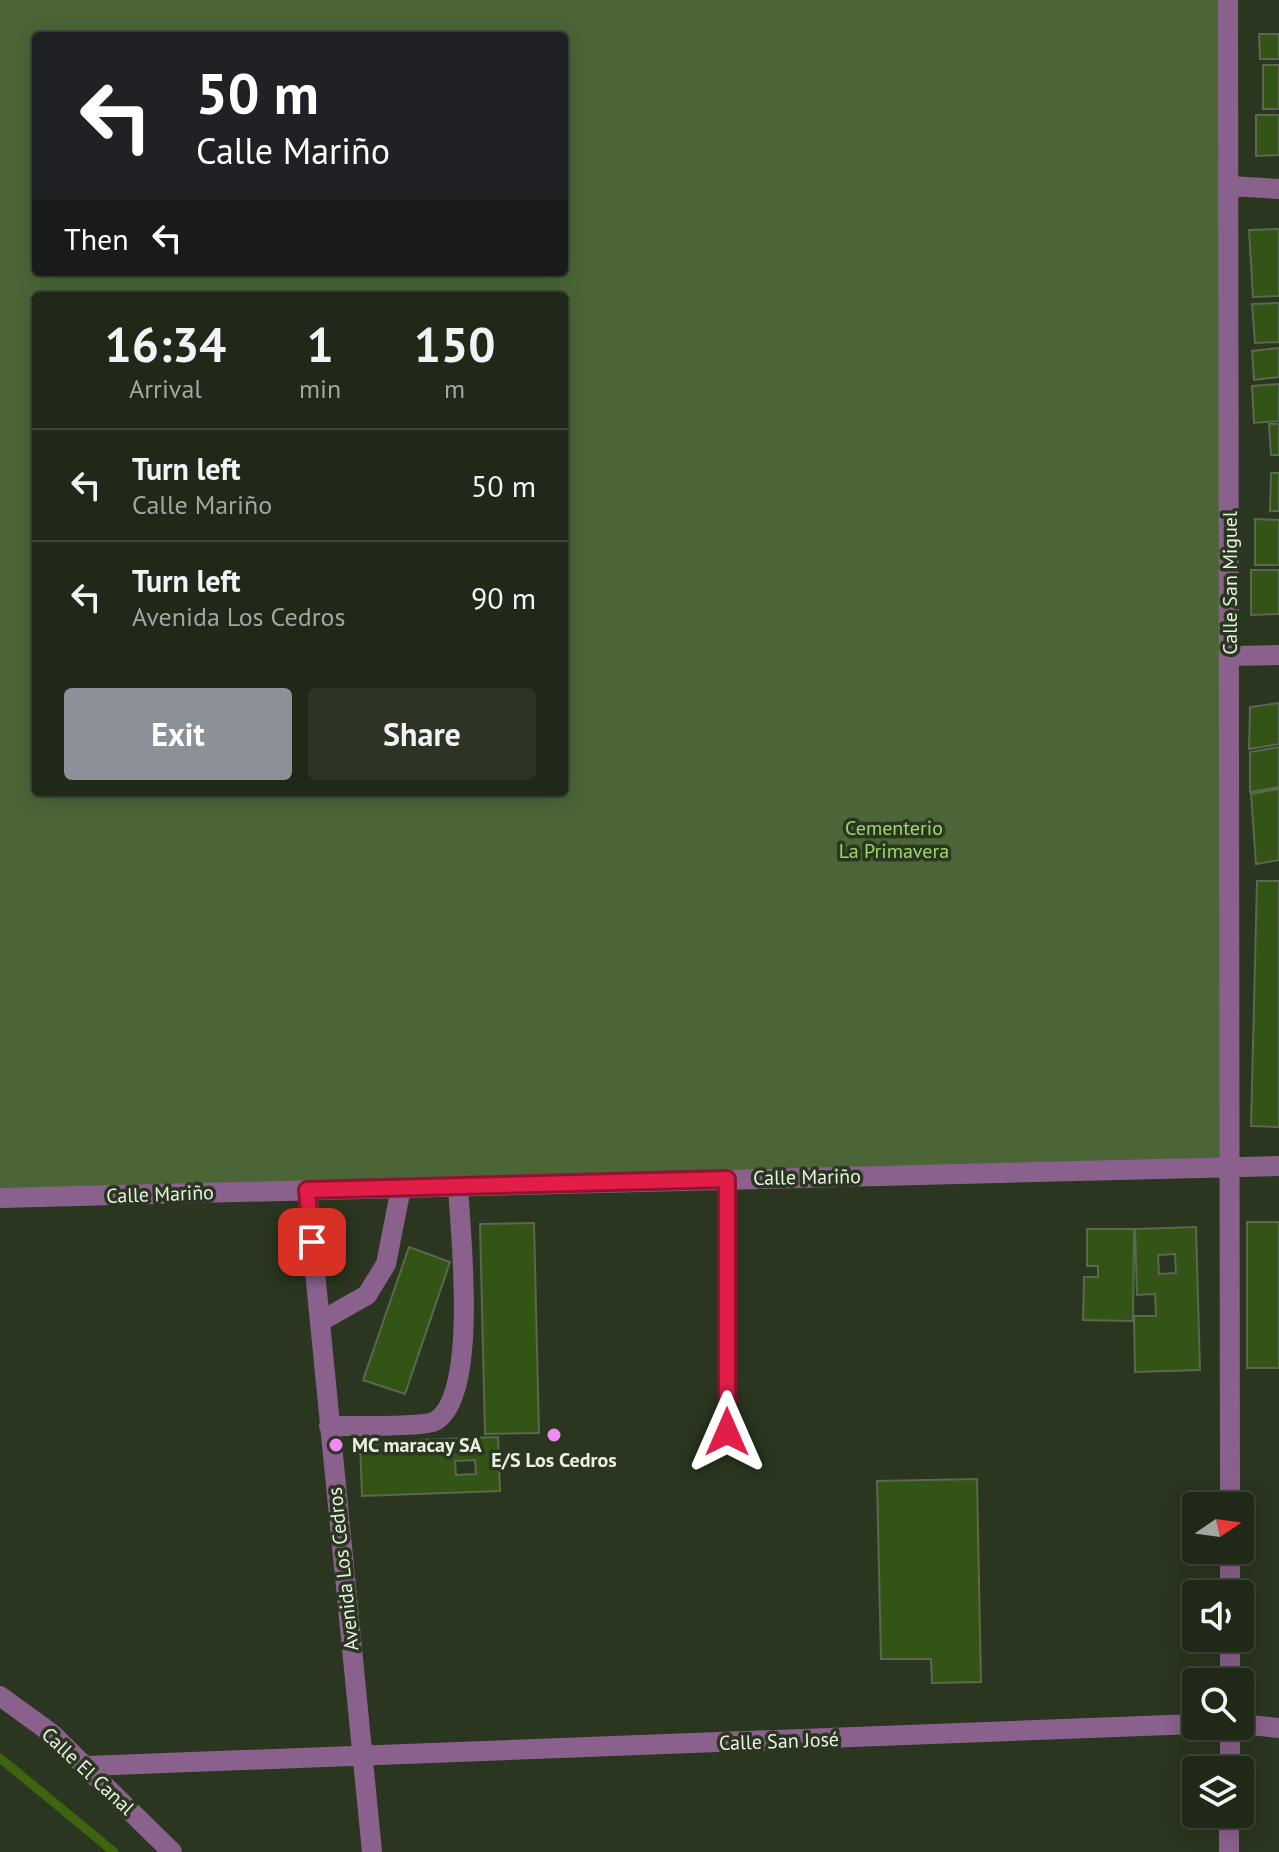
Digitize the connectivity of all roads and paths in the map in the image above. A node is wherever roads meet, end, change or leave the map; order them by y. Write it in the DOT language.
graph roads {
  1 [pos="1228,0"];
  2 [pos="1230,186"];
  3 [pos="1279,189"];
  4 [pos="1279,655"];
  5 [pos="1230,656"];
  6 [pos="1230,1166"];
  7 [pos="1279,1166"];
  8 [pos="727,1179"];
  9 [pos="458,1186"];
  10 [pos="401,1188"];
  11 [pos="307,1190"];
  12 [pos="0,1198"];
  13 [pos="321,1321"];
  14 [pos="329,1426"];
  15 [pos="727,1432"];
  16 [pos="1230,1492"];
  17 [pos="0,1696"];
  18 [pos="1182,1725"];
  19 [pos="1254,1725"];
  20 [pos="1279,1728"];
  21 [pos="363,1757"];
  22 [pos="87,1766"];
  23 [pos="1229,1828"];
  24 [pos="172,1852"];
  25 [pos="372,1852"];
  26 [pos="1229,1852"];
  1 -- 2 [label="street, Calle San Miguel"];
  2 -- 3 [label="street"];
  2 -- 5 [label="street, Calle San Miguel"];
  4 -- 5 [label="street"];
  5 -- 6 [label="street, Calle San Miguel"];
  6 -- 7 [label="street, Calle Mariño"];
  6 -- 8 [label="street, Calle Mariño"];
  6 -- 16 [label="street, Calle San Miguel"];
  8 -- 9 [label="street, Calle Mariño"];
  8 -- 15 [label="street"];
  9 -- 10 [label="street, Calle Mariño"];
  9 -- 14 [label="street"];
  10 -- 11 [label="street, Calle Mariño"];
  10 -- 13 [label="street"];
  11 -- 12 [label="street, Calle Mariño"];
  11 -- 13 [label="street, Avenida Los Cedros"];
  13 -- 14 [label="street, Avenida Los Cedros"];
  14 -- 21 [label="street, Avenida Los Cedros"];
  17 -- 22 [label="street, Calle El Canal"];
  18 -- 21 [label="street, Calle San José"];
  19 -- 20 [label="street"];
  21 -- 22 [label="street, Calle San José"];
  21 -- 25 [label="street, Avenida Los Cedros"];
  22 -- 24 [label="street, Calle El Canal"];
  23 -- 26 [label="street"];
}
